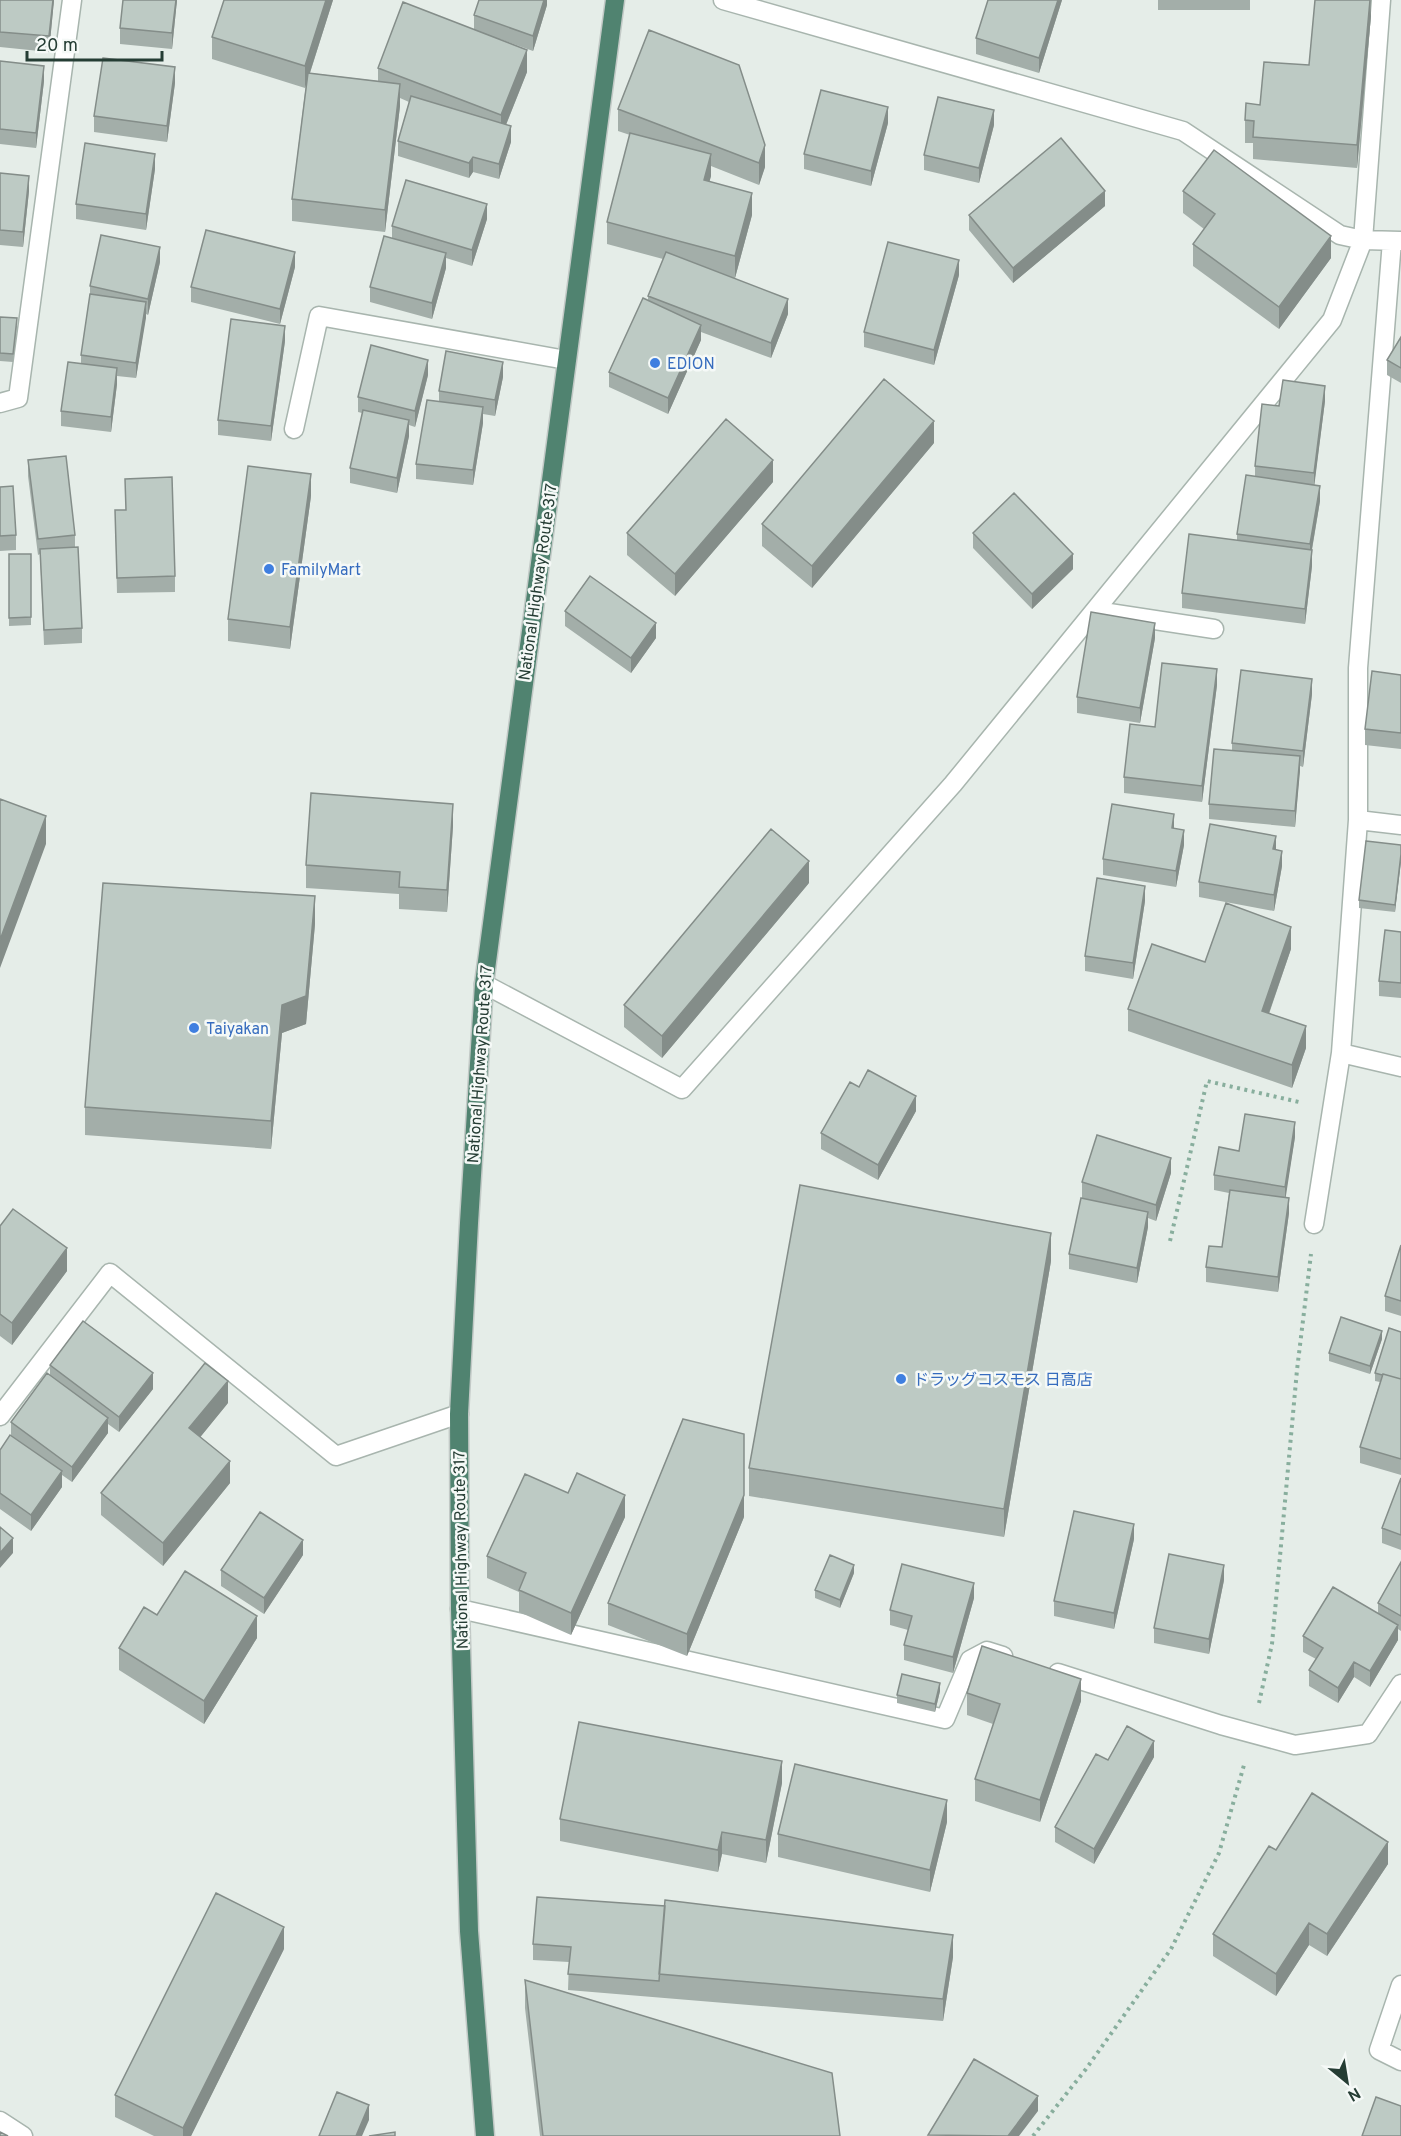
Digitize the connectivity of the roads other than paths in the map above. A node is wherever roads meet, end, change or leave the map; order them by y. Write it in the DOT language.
graph roads {
  1 [pos="72,0"];
  2 [pos="615,0"];
  3 [pos="723,0"];
  4 [pos="1381,0"];
  5 [pos="1363,240"];
  6 [pos="1396,241"];
  7 [pos="566,360"];
  8 [pos="0,403"];
  9 [pos="294,429"];
  10 [pos="1096,611"];
  11 [pos="1214,629"];
  12 [pos="1358,819"];
  13 [pos="1401,825"];
  14 [pos="484,984"];
  15 [pos="1341,1053"];
  16 [pos="1401,1067"];
  17 [pos="1314,1224"];
  18 [pos="459,1414"];
  19 [pos="0,1416"];
  20 [pos="460,1610"];
  21 [pos="1020,1661"];
  22 [pos="1043,1668"];
  23 [pos="1401,1684"];
  24 [pos="1401,1985"];
  25 [pos="1401,2061"];
  26 [pos="0,2121"];
  27 [pos="22,2136"];
  28 [pos="485,2136"];
  1 -- 8 [label="street"];
  2 -- 7 [label="highway, National Highway Route 317"];
  3 -- 5 [label="street"];
  4 -- 5 [label="street"];
  5 -- 6 [label="street"];
  5 -- 10 [label="street"];
  6 -- 12 [label="street"];
  7 -- 9 [label="street"];
  7 -- 14 [label="highway, National Highway Route 317"];
  10 -- 11 [label="street"];
  10 -- 14 [label="street"];
  12 -- 13 [label="street"];
  12 -- 15 [label="street"];
  14 -- 18 [label="highway, National Highway Route 317"];
  15 -- 16 [label="street"];
  15 -- 17 [label="street"];
  18 -- 19 [label="street"];
  18 -- 20 [label="highway, National Highway Route 317"];
  20 -- 21 [label="street"];
  20 -- 28 [label="highway, National Highway Route 317"];
  22 -- 23 [label="street"];
  24 -- 25 [label="street"];
  26 -- 27 [label="street"];
}
